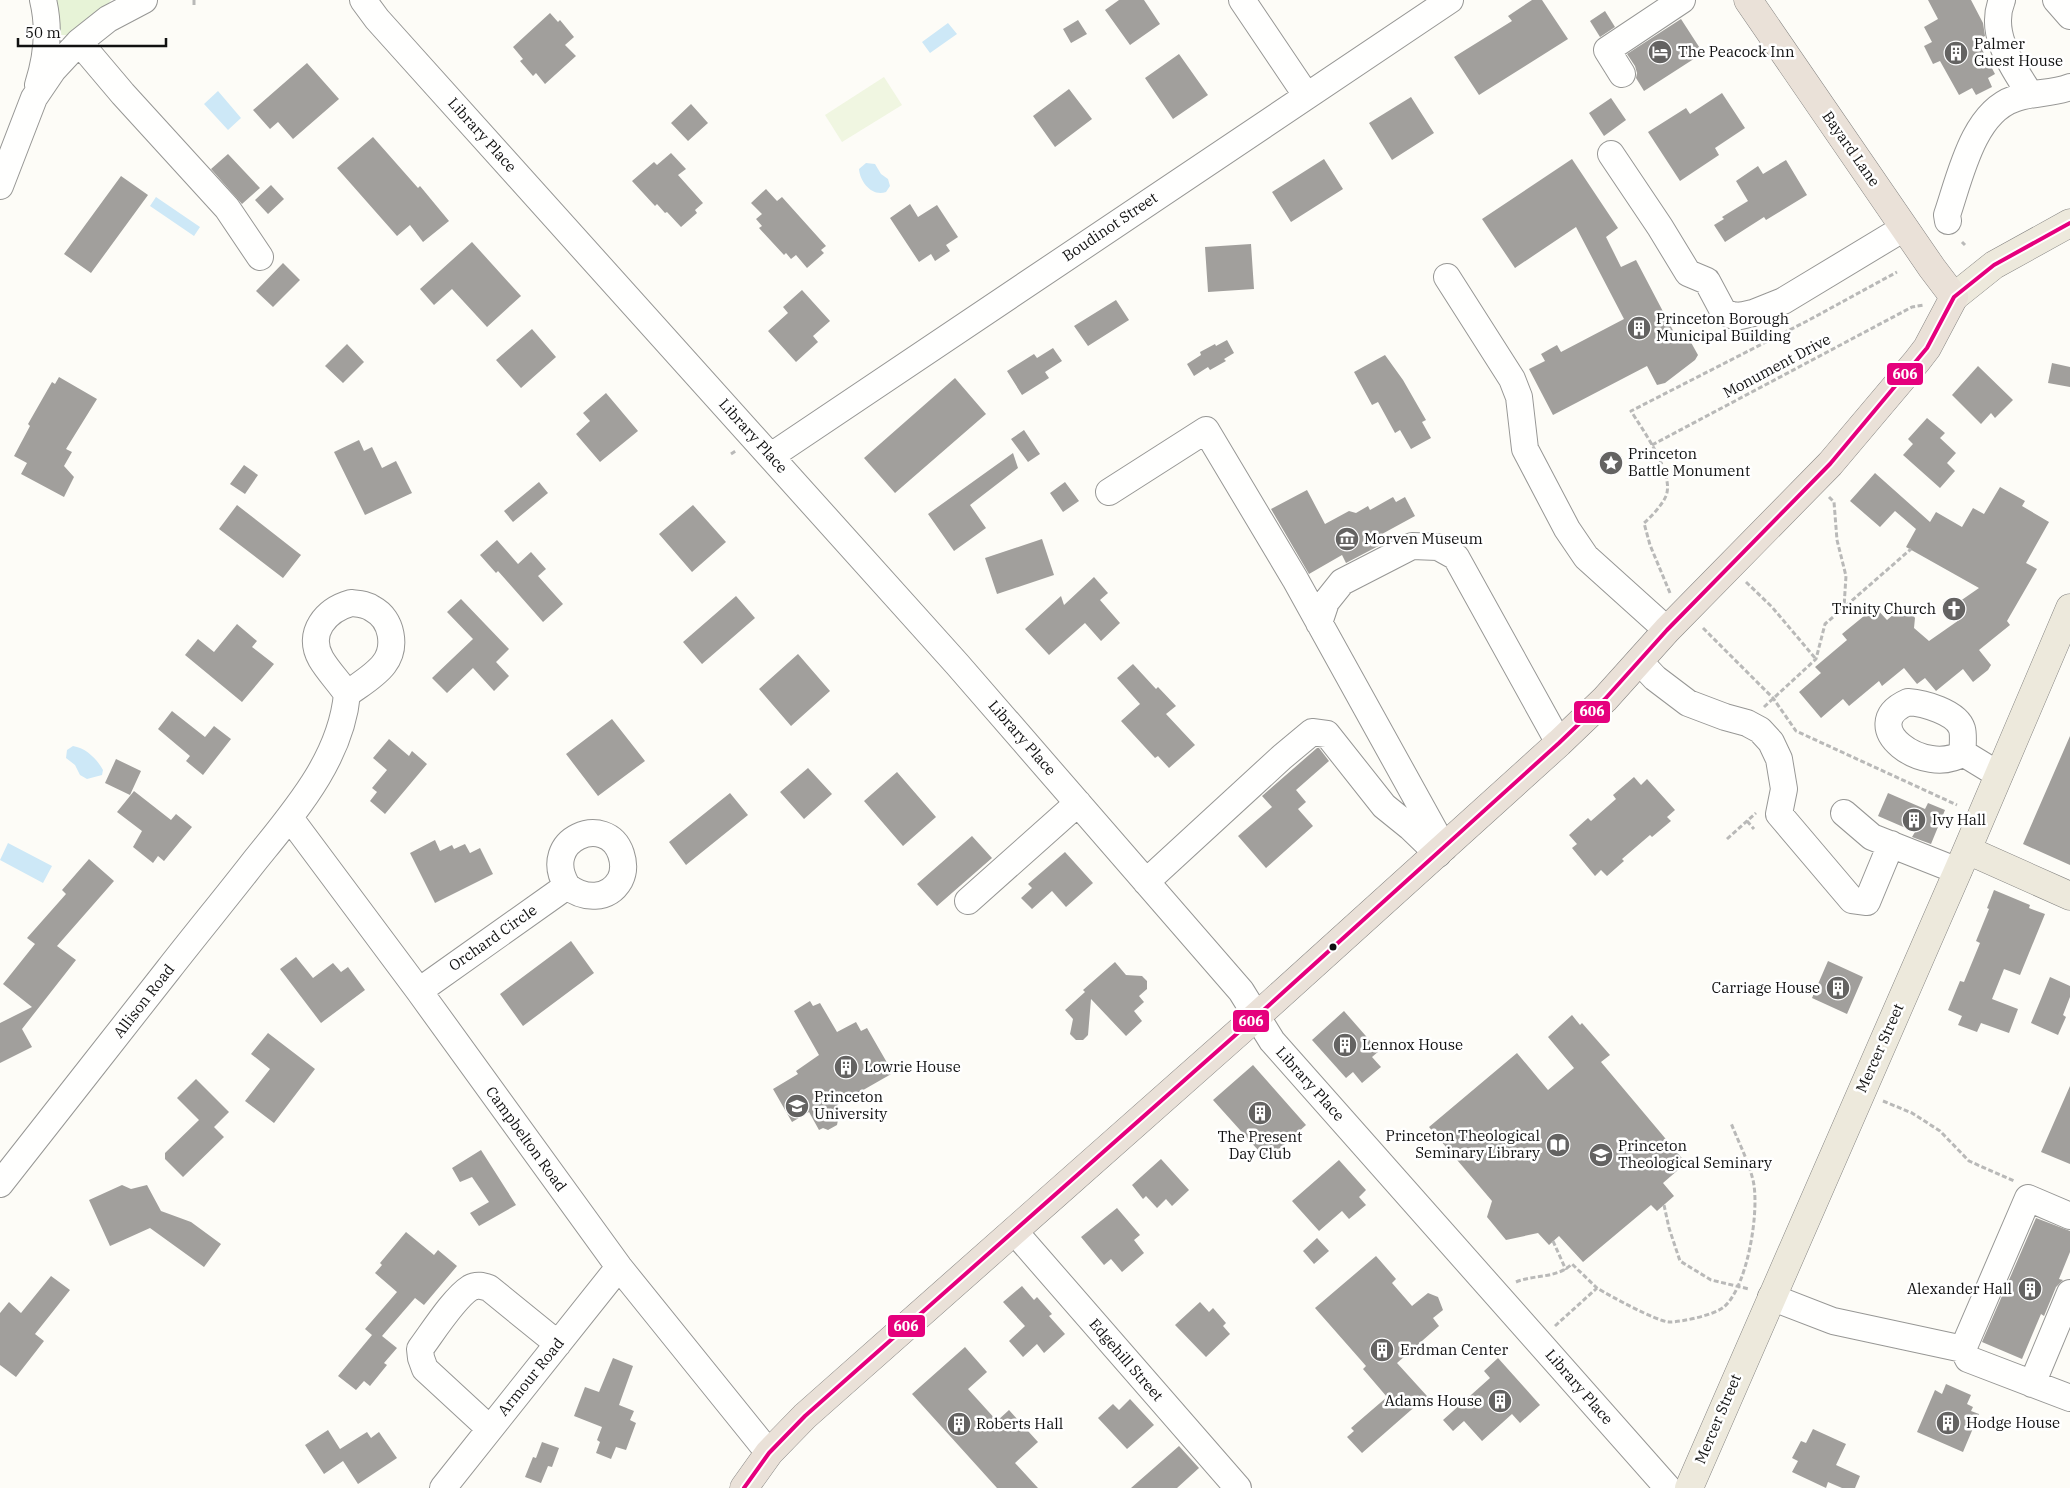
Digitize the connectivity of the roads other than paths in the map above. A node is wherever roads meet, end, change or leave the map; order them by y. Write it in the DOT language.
graph roads {
  1 [pos="43,0"];
  2 [pos="362,0"];
  3 [pos="1242,0"];
  4 [pos="1450,0"];
  5 [pos="1682,0"];
  6 [pos="1748,0"];
  7 [pos="2002,0"];
  8 [pos="2056,0"];
  9 [pos="139,1"];
  10 [pos="2070,16"];
  11 [pos="79,42"];
  12 [pos="1622,74"];
  13 [pos="2070,87"];
  14 [pos="2030,94"];
  15 [pos="1306,95"];
  16 [pos="34,98"];
  17 [pos="1612,154"];
  18 [pos="0,186"];
  19 [pos="2070,223"];
  20 [pos="1904,228"];
  21 [pos="1958,236"];
  22 [pos="260,257"];
  23 [pos="1448,277"];
  24 [pos="1954,297"];
  25 [pos="771,456"];
  26 [pos="1109,492"];
  27 [pos="1295,579"];
  28 [pos="1342,582"];
  29 [pos="2070,608"];
  30 [pos="1319,623"];
  31 [pos="1667,630"];
  32 [pos="1639,660"];
  33 [pos="347,694"];
  34 [pos="1559,743"];
  35 [pos="1963,753"];
  36 [pos="1999,775"];
  37 [pos="1078,803"];
  38 [pos="1844,813"];
  39 [pos="290,818"];
  40 [pos="1891,844"];
  41 [pos="1441,851"];
  42 [pos="1962,860"];
  43 [pos="1146,882"];
  44 [pos="567,886"];
  45 [pos="2070,896"];
  46 [pos="968,900"];
  47 [pos="419,991"];
  48 [pos="1257,1016"];
  49 [pos="0,1184"];
  50 [pos="2070,1216"];
  51 [pos="1014,1231"];
  52 [pos="619,1267"];
  53 [pos="1760,1293"];
  54 [pos="2070,1293"];
  55 [pos="558,1344"];
  56 [pos="1963,1349"];
  57 [pos="2032,1384"];
  58 [pos="2070,1398"];
  59 [pos="490,1429"];
  60 [pos="769,1454"];
  61 [pos="443,1488"];
  62 [pos="744,1488"];
  63 [pos="1238,1488"];
  64 [pos="1668,1488"];
  65 [pos="1689,1488"];
  1 -- 16 [label="street"];
  2 -- 25 [label="street, Library Place"];
  3 -- 15 [label="street"];
  4 -- 15 [label="street, Boudinot Street"];
  5 -- 12 [label="street"];
  6 -- 20 [label="highway, Bayard Lane"];
  7 -- 14 [label="street"];
  8 -- 10 [label="street"];
  9 -- 11 [label="street"];
  11 -- 16 [label="street"];
  11 -- 22 [label="street"];
  13 -- 14 [label="street"];
  14 -- 21 [label="street"];
  15 -- 25 [label="street, Boudinot Street"];
  16 -- 18 [label="street"];
  17 -- 20 [label="street"];
  19 -- 24 [label="main road"];
  20 -- 24 [label="highway, Bayard Lane"];
  23 -- 31 [label="street"];
  24 -- 31 [label="highway"];
  25 -- 37 [label="street, Library Place"];
  26 -- 27 [label="street"];
  27 -- 28 [label="street"];
  27 -- 30 [label="street"];
  28 -- 30 [label="street"];
  28 -- 34 [label="street"];
  29 -- 36 [label="main road, Mercer Street"];
  30 -- 41 [label="street"];
  31 -- 32 [label="highway"];
  32 -- 34 [label="highway"];
  32 -- 40 [label="street"];
  33 -- 39 [label="street, Allison Road"];
  34 -- 41 [label="highway"];
  35 -- 36 [label="street"];
  36 -- 42 [label="main road, Mercer Street"];
  37 -- 43 [label="street, Library Place"];
  37 -- 46 [label="street"];
  38 -- 40 [label="street"];
  39 -- 47 [label="street, Campbelton Road"];
  39 -- 49 [label="street, Allison Road"];
  40 -- 42 [label="street"];
  41 -- 43 [label="street"];
  41 -- 48 [label="highway"];
  42 -- 45 [label="main road"];
  42 -- 53 [label="main road, Mercer Street"];
  43 -- 48 [label="street, Library Place"];
  44 -- 47 [label="street, Orchard Circle"];
  47 -- 52 [label="street, Campbelton Road"];
  48 -- 51 [label="highway"];
  48 -- 64 [label="street, Library Place"];
  50 -- 56 [label="street"];
  51 -- 60 [label="highway"];
  51 -- 63 [label="street, Edgehill Street"];
  52 -- 55 [label="street, Armour Road"];
  52 -- 60 [label="street, Campbelton Road"];
  53 -- 56 [label="street"];
  53 -- 65 [label="main road, Mercer Street"];
  54 -- 57 [label="street"];
  55 -- 59 [label="street, Armour Road"];
  55 -- 59 [label="street"];
  56 -- 57 [label="street"];
  57 -- 58 [label="street"];
  59 -- 61 [label="street, Armour Road"];
  60 -- 62 [label="highway"];
}
